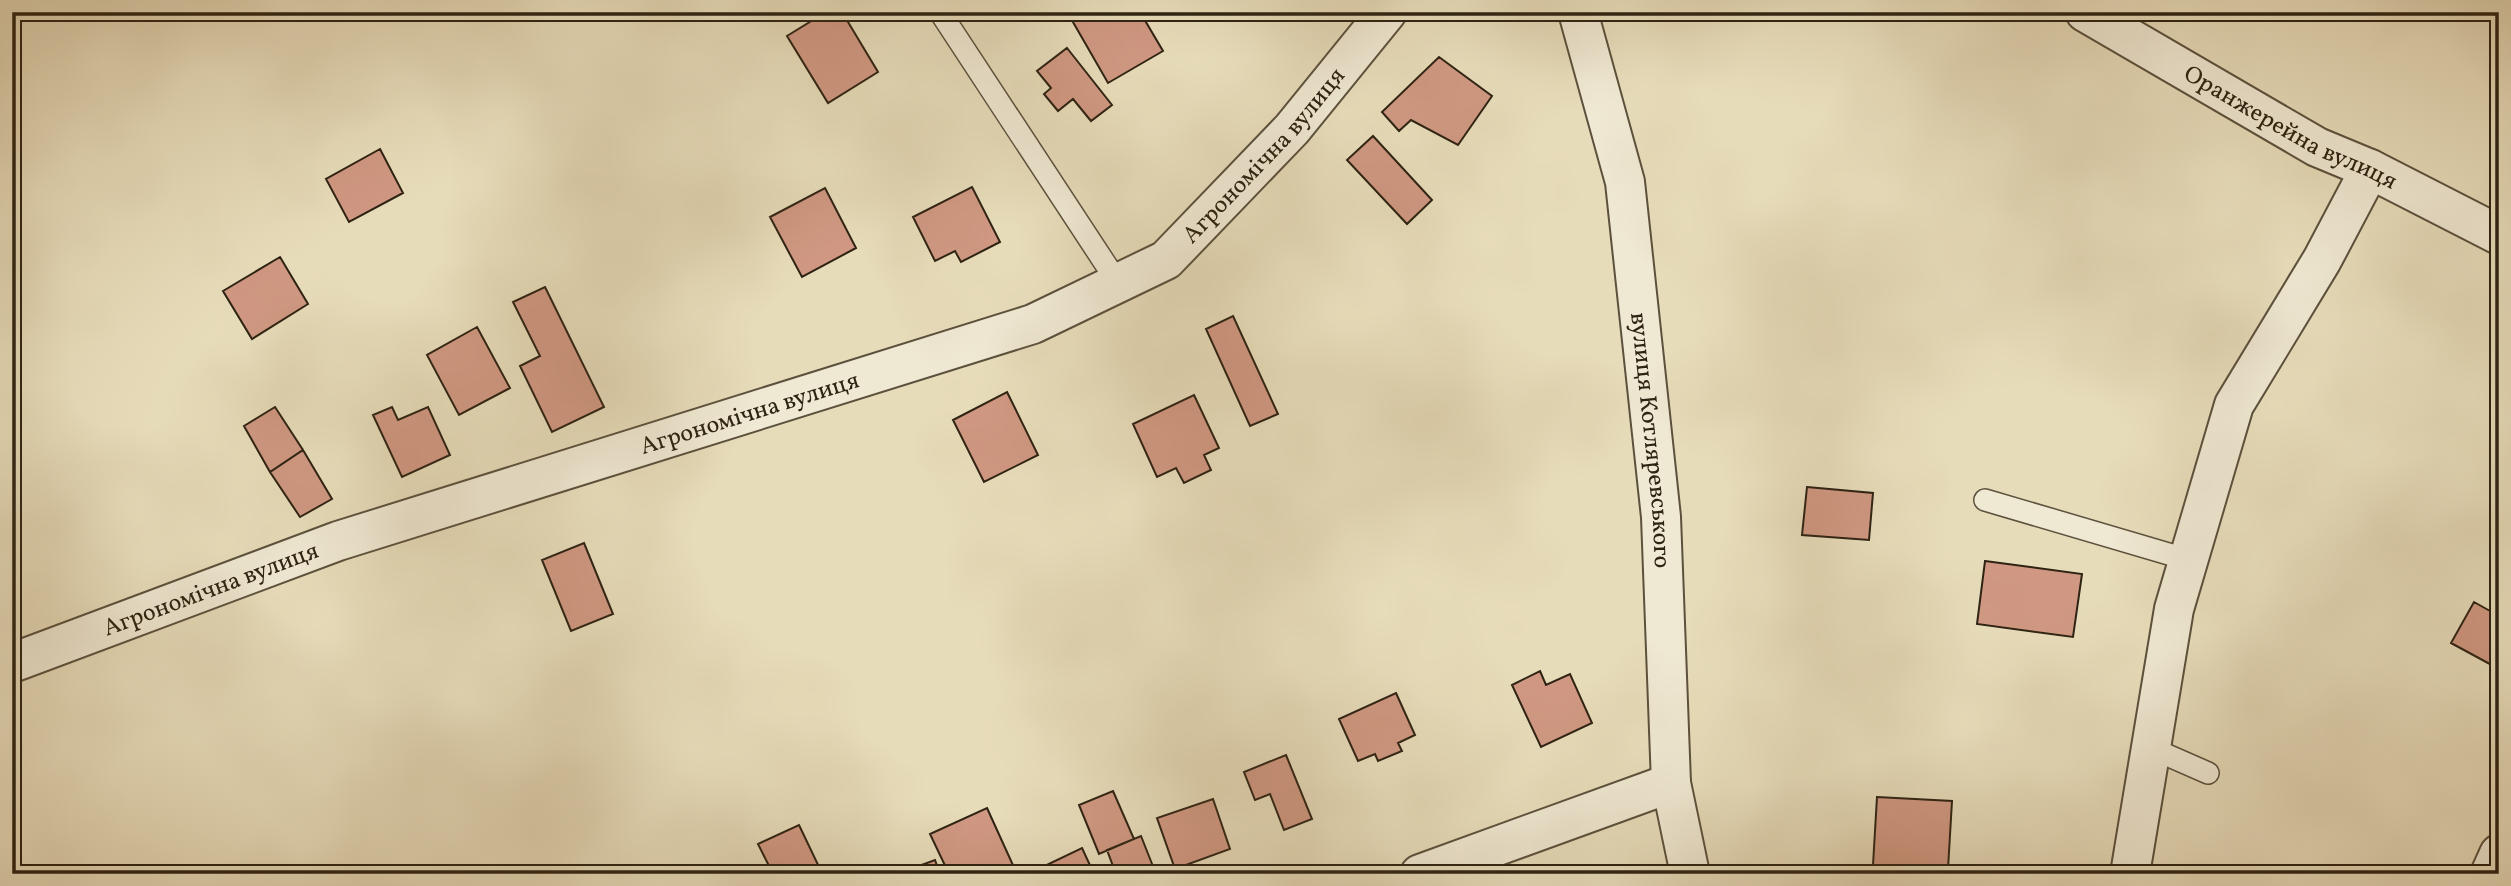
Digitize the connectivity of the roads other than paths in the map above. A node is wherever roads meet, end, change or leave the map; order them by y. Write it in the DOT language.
graph roads {
  1 [pos="940,12"];
  2 [pos="1387,12"];
  3 [pos="1578,12"];
  4 [pos="2085,12"];
  5 [pos="2370,169"];
  6 [pos="2499,235"];
  7 [pos="1118,283"];
  8 [pos="1985,500"];
  9 [pos="2189,559"];
  10 [pos="12,663"];
  11 [pos="2151,748"];
  12 [pos="2208,773"];
  13 [pos="1671,783"];
  14 [pos="2499,854"];
  15 [pos="1420,874"];
  16 [pos="1689,874"];
  17 [pos="2130,874"];
  18 [pos="2490,874"];
  1 -- 7 [label="lane"];
  2 -- 7 [label="street, Агрономічна вулиця"];
  3 -- 13 [label="street, вулиця Котляревського"];
  4 -- 5 [label="street, Оранжерейна вулиця"];
  5 -- 6 [label="street, Оранжерейна вулиця"];
  5 -- 9 [label="street"];
  7 -- 10 [label="street, Агрономічна вулиця"];
  8 -- 9 [label="lane"];
  9 -- 11 [label="street"];
  11 -- 12 [label="lane"];
  11 -- 17 [label="street"];
  13 -- 15 [label="street"];
  13 -- 16 [label="street, вулиця Котляревського"];
  14 -- 18 [label="street"];
}
